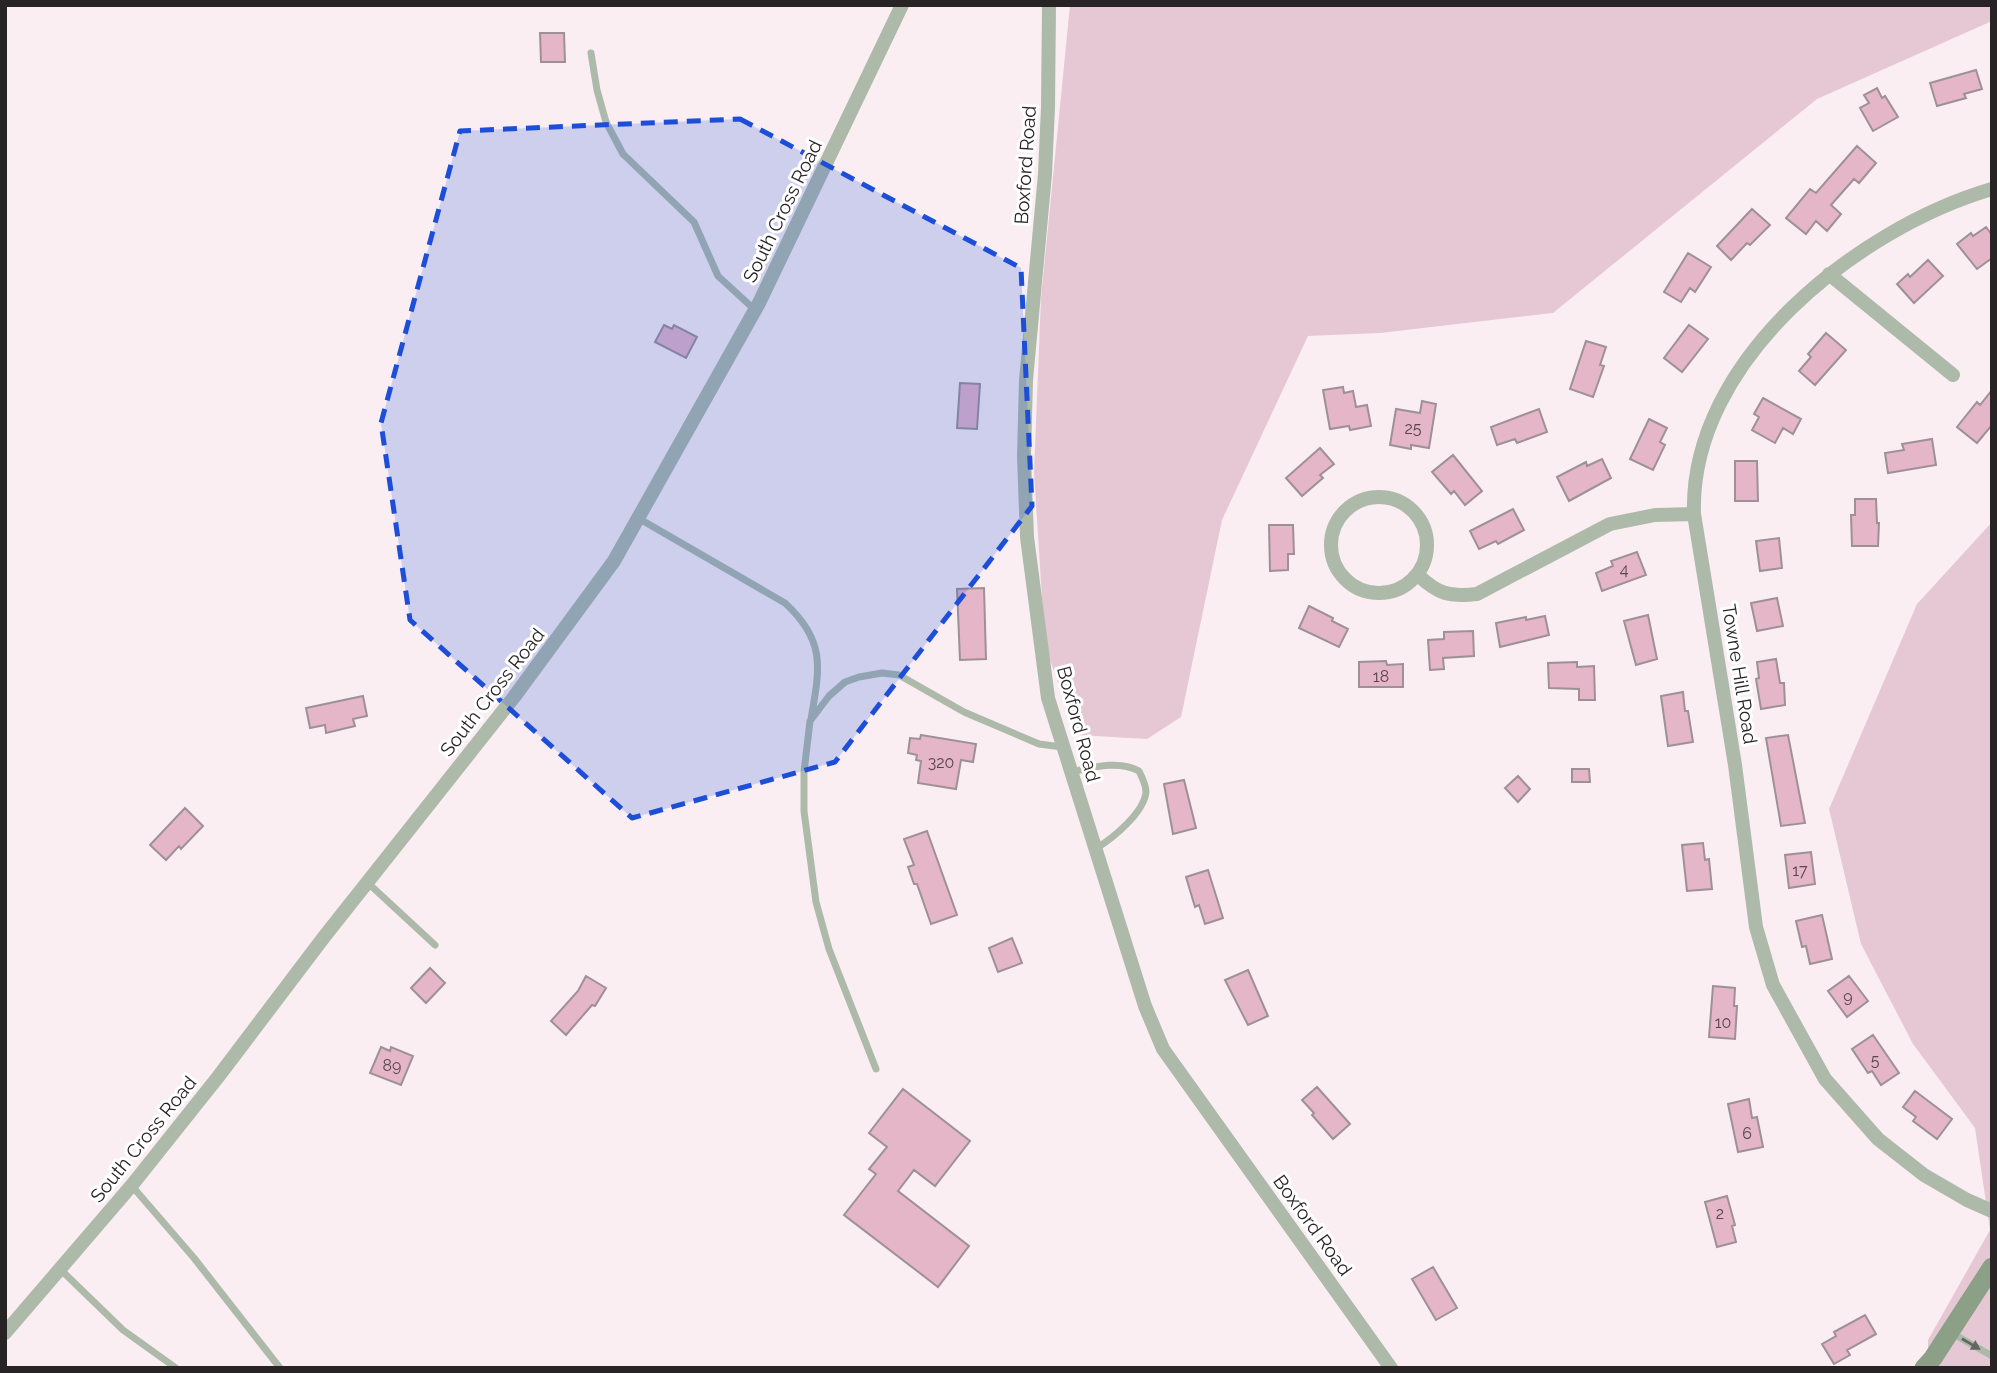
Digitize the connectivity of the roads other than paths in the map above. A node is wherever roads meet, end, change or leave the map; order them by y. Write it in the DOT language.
graph roads {
  1 [pos="902,5"];
  2 [pos="1049,5"];
  3 [pos="591,52"];
  4 [pos="1992,189"];
  5 [pos="1829,274"];
  6 [pos="755,310"];
  7 [pos="1953,375"];
  8 [pos="1694,514"];
  9 [pos="638,518"];
  10 [pos="1418,575"];
  11 [pos="810,721"];
  12 [pos="1062,747"];
  13 [pos="1070,772"];
  14 [pos="1094,849"];
  15 [pos="368,883"];
  16 [pos="435,945"];
  17 [pos="876,1069"];
  18 [pos="132,1185"];
  19 [pos="1992,1211"];
  20 [pos="1992,1267"];
  21 [pos="61,1270"];
  22 [pos="1950,1332"];
  23 [pos="5,1333"];
  24 [pos="1992,1356"];
  25 [pos="176,1368"];
  26 [pos="280,1368"];
  27 [pos="1391,1368"];
  28 [pos="1924,1368"];
  1 -- 6 [label="street, South Cross Road"];
  2 -- 12 [label="street, Boxford Road"];
  3 -- 6 [label="lane"];
  4 -- 5 [label="street, Towne Hill Road"];
  5 -- 7 [label="street"];
  5 -- 8 [label="street, Towne Hill Road"];
  6 -- 9 [label="street, South Cross Road"];
  8 -- 10 [label="street"];
  8 -- 19 [label="street, Towne Hill Road"];
  9 -- 11 [label="lane"];
  9 -- 15 [label="street, South Cross Road"];
  10 -- 10 [label="street"];
  11 -- 12 [label="lane"];
  11 -- 17 [label="lane"];
  12 -- 13 [label="street, Boxford Road"];
  13 -- 14 [label="street, Boxford Road"];
  13 -- 14 [label="lane"];
  14 -- 27 [label="street, Boxford Road"];
  15 -- 16 [label="lane"];
  15 -- 18 [label="street, South Cross Road"];
  18 -- 21 [label="street, South Cross Road"];
  18 -- 26 [label="lane"];
  20 -- 22 [label="street"];
  21 -- 23 [label="street, South Cross Road"];
  21 -- 25 [label="lane"];
  22 -- 24 [label="lane, one-way"];
  22 -- 28 [label="street"];
}
